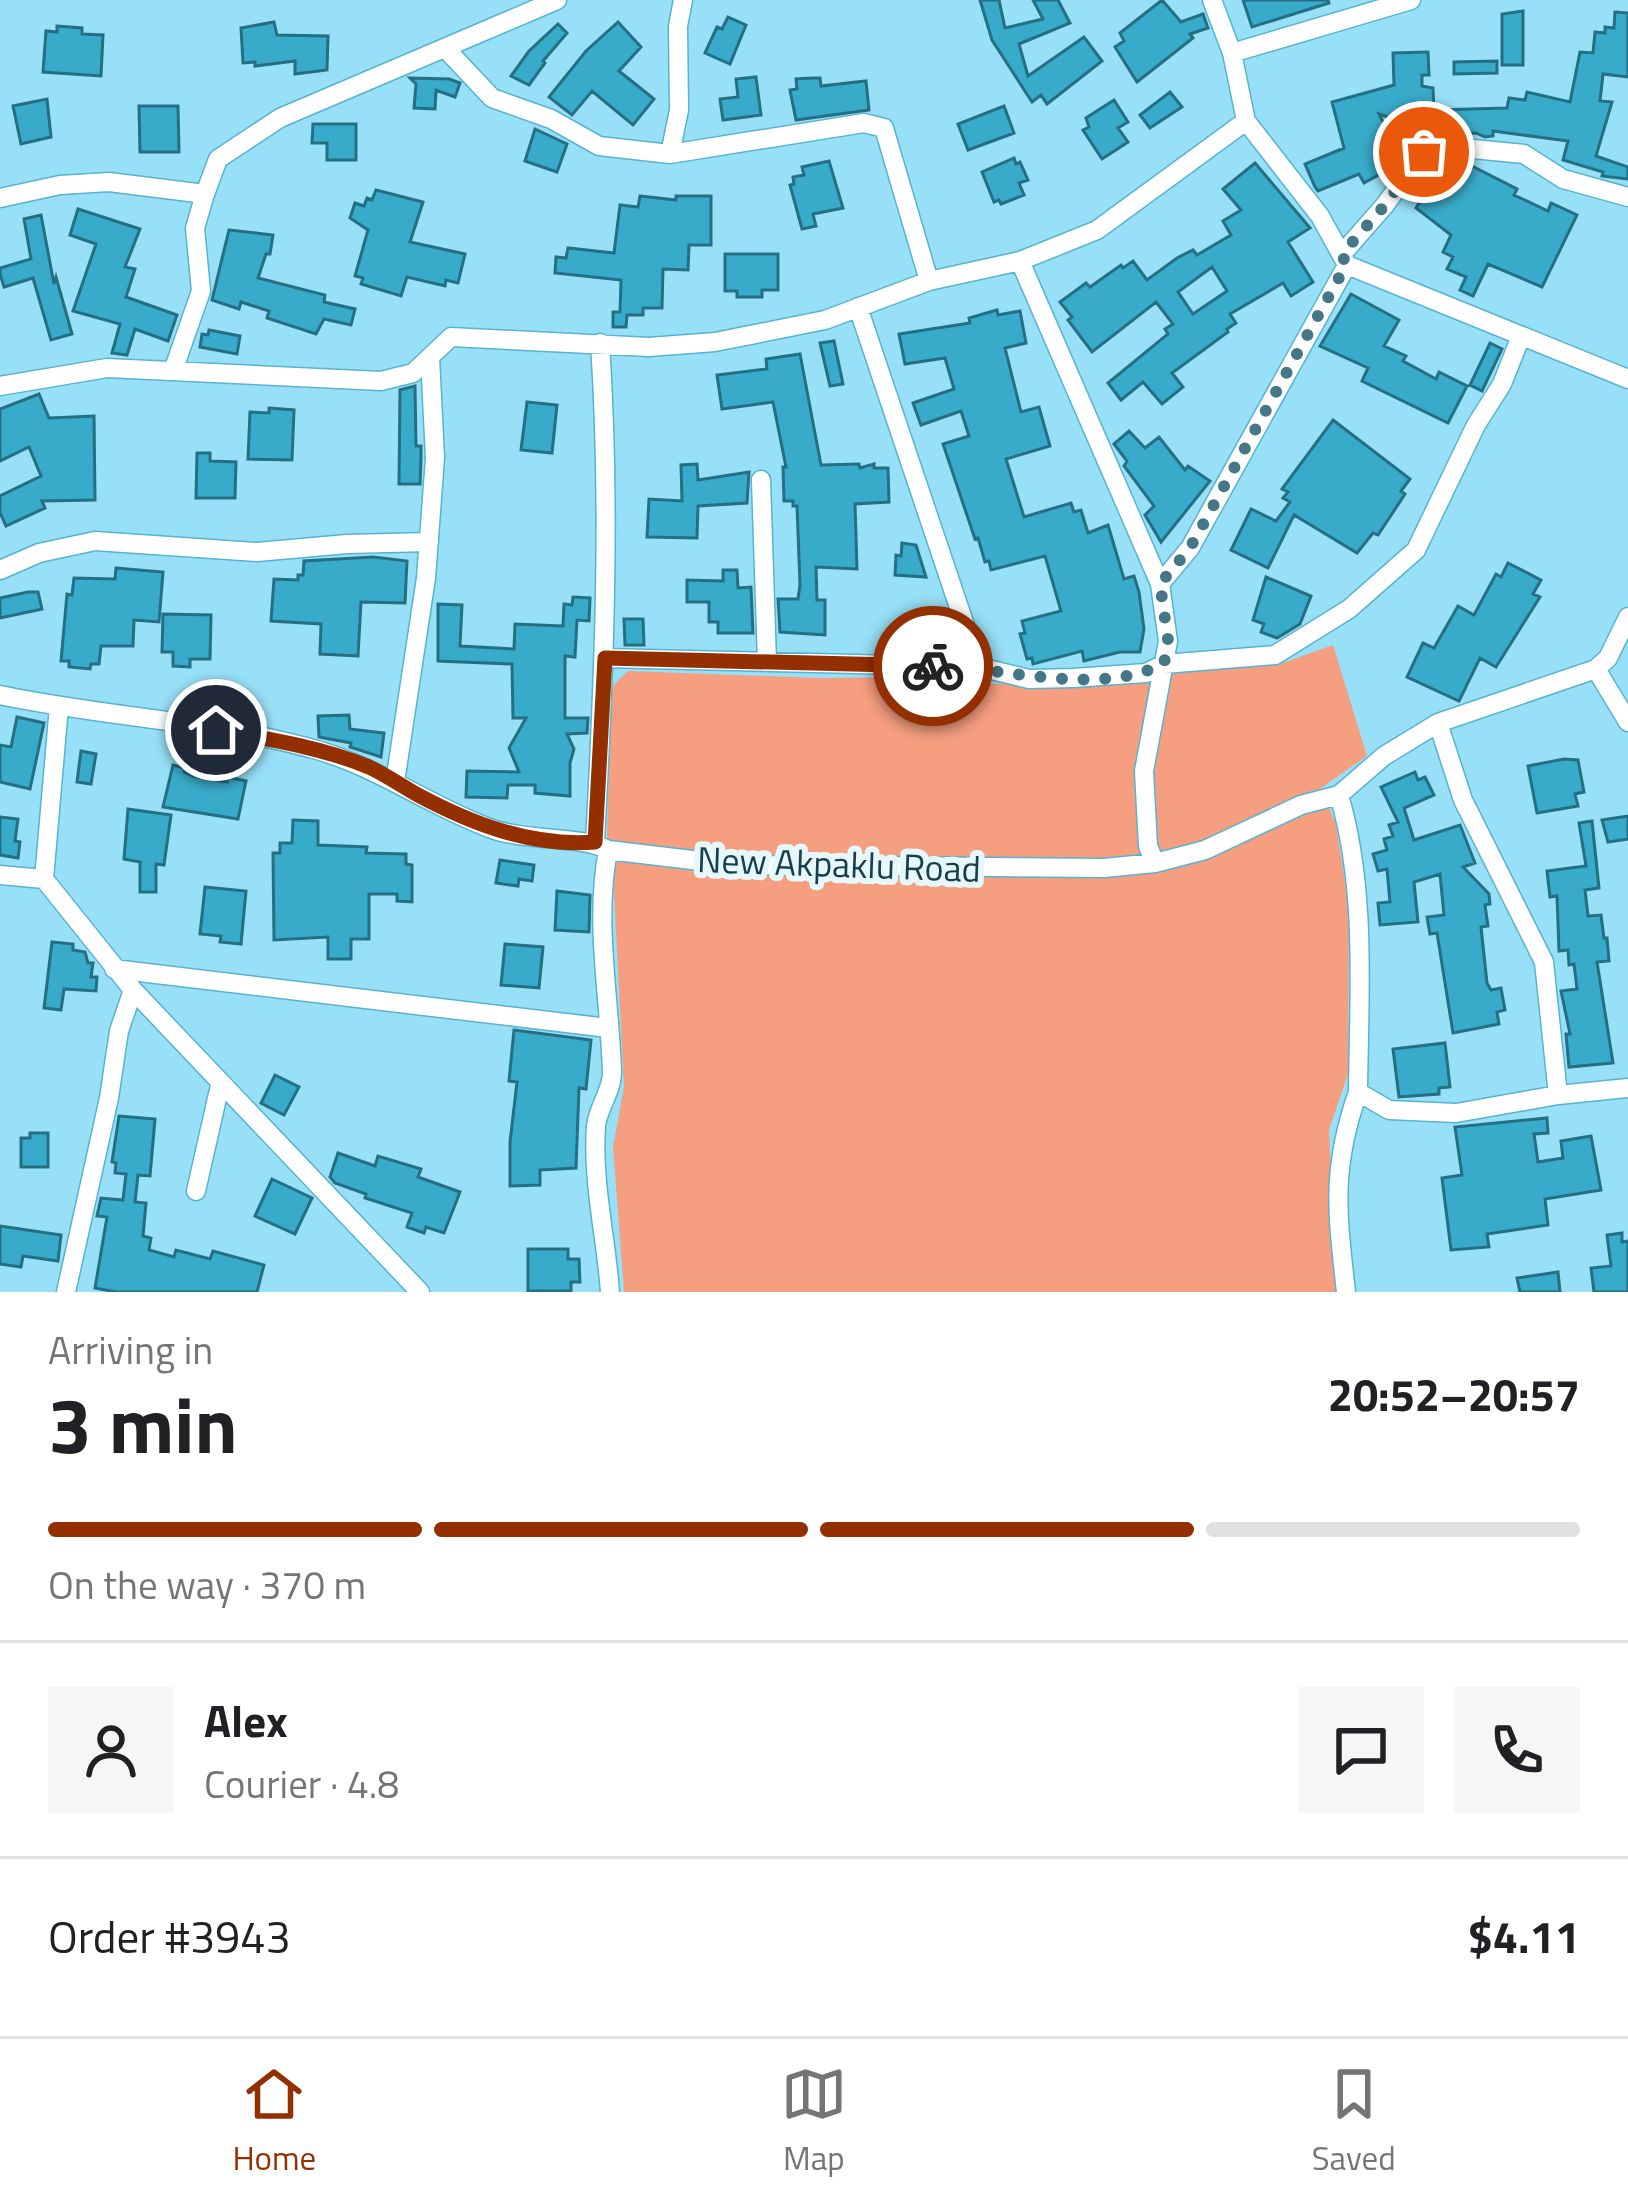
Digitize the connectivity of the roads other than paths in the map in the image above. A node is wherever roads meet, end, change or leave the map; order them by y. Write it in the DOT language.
graph roads {
  1 [pos="557,0"];
  2 [pos="683,0"];
  3 [pos="1212,0"];
  4 [pos="1411,0"];
  5 [pos="445,48"];
  6 [pos="1232,53"];
  7 [pos="1246,121"];
  8 [pos="670,154"];
  9 [pos="205,194"];
  10 [pos="1628,197"];
  11 [pos="0,198"];
  12 [pos="1020,260"];
  13 [pos="1344,260"];
  14 [pos="928,281"];
  15 [pos="858,307"];
  16 [pos="1521,336"];
  17 [pos="600,343"];
  18 [pos="430,357"];
  19 [pos="173,371"];
  20 [pos="1628,380"];
  21 [pos="0,386"];
  22 [pos="761,480"];
  23 [pos="429,542"];
  24 [pos="0,570"];
  25 [pos="1160,584"];
  26 [pos="1628,617"];
  27 [pos="605,658"];
  28 [pos="767,662"];
  29 [pos="1164,664"];
  30 [pos="979,667"];
  31 [pos="1596,669"];
  32 [pos="0,695"];
  33 [pos="59,706"];
  34 [pos="1628,722"];
  35 [pos="1438,724"];
  36 [pos="395,782"];
  37 [pos="1339,795"];
  38 [pos="601,846"];
  39 [pos="1155,863"];
  40 [pos="0,875"];
  41 [pos="44,878"];
  42 [pos="114,969"];
  43 [pos="133,990"];
  44 [pos="608,1028"];
  45 [pos="220,1085"];
  46 [pos="1628,1088"];
  47 [pos="1358,1092"];
  48 [pos="1558,1095"];
  49 [pos="196,1191"];
  50 [pos="66,1292"];
  51 [pos="420,1292"];
  52 [pos="610,1292"];
  53 [pos="1346,1292"];
  1 -- 5 [label="street"];
  2 -- 8 [label="street"];
  3 -- 6 [label="street"];
  4 -- 6 [label="street"];
  5 -- 8 [label="street"];
  5 -- 9 [label="street"];
  6 -- 7 [label="street"];
  7 -- 12 [label="street"];
  7 -- 13 [label="street"];
  8 -- 14 [label="street"];
  9 -- 11 [label="street"];
  9 -- 19 [label="street"];
  10 -- 13 [label="street"];
  12 -- 14 [label="street"];
  12 -- 25 [label="street"];
  13 -- 16 [label="street"];
  13 -- 25 [label="street"];
  14 -- 15 [label="street"];
  15 -- 17 [label="street"];
  15 -- 30 [label="street"];
  16 -- 20 [label="street"];
  16 -- 29 [label="street"];
  17 -- 18 [label="street"];
  17 -- 27 [label="street"];
  18 -- 19 [label="street"];
  18 -- 23 [label="street"];
  19 -- 21 [label="street"];
  22 -- 28 [label="street"];
  23 -- 24 [label="street"];
  23 -- 36 [label="street"];
  25 -- 29 [label="street"];
  26 -- 31 [label="street"];
  27 -- 28 [label="street"];
  27 -- 38 [label="street"];
  28 -- 30 [label="street"];
  29 -- 30 [label="street"];
  29 -- 39 [label="street"];
  31 -- 34 [label="street"];
  31 -- 35 [label="street, New Akpaklu Road"];
  32 -- 33 [label="street, New Akpaklu Road"];
  33 -- 36 [label="street, New Akpaklu Road"];
  33 -- 41 [label="street"];
  35 -- 37 [label="street, New Akpaklu Road"];
  35 -- 48 [label="street"];
  36 -- 38 [label="street, New Akpaklu Road"];
  37 -- 39 [label="street, New Akpaklu Road"];
  37 -- 47 [label="street"];
  38 -- 39 [label="street, New Akpaklu Road"];
  38 -- 44 [label="street"];
  40 -- 41 [label="street"];
  41 -- 42 [label="street"];
  42 -- 43 [label="street"];
  42 -- 44 [label="street"];
  43 -- 45 [label="street"];
  43 -- 50 [label="street"];
  44 -- 52 [label="street"];
  45 -- 49 [label="street"];
  45 -- 51 [label="street"];
  46 -- 48 [label="street"];
  47 -- 48 [label="street"];
  47 -- 53 [label="street"];
}
